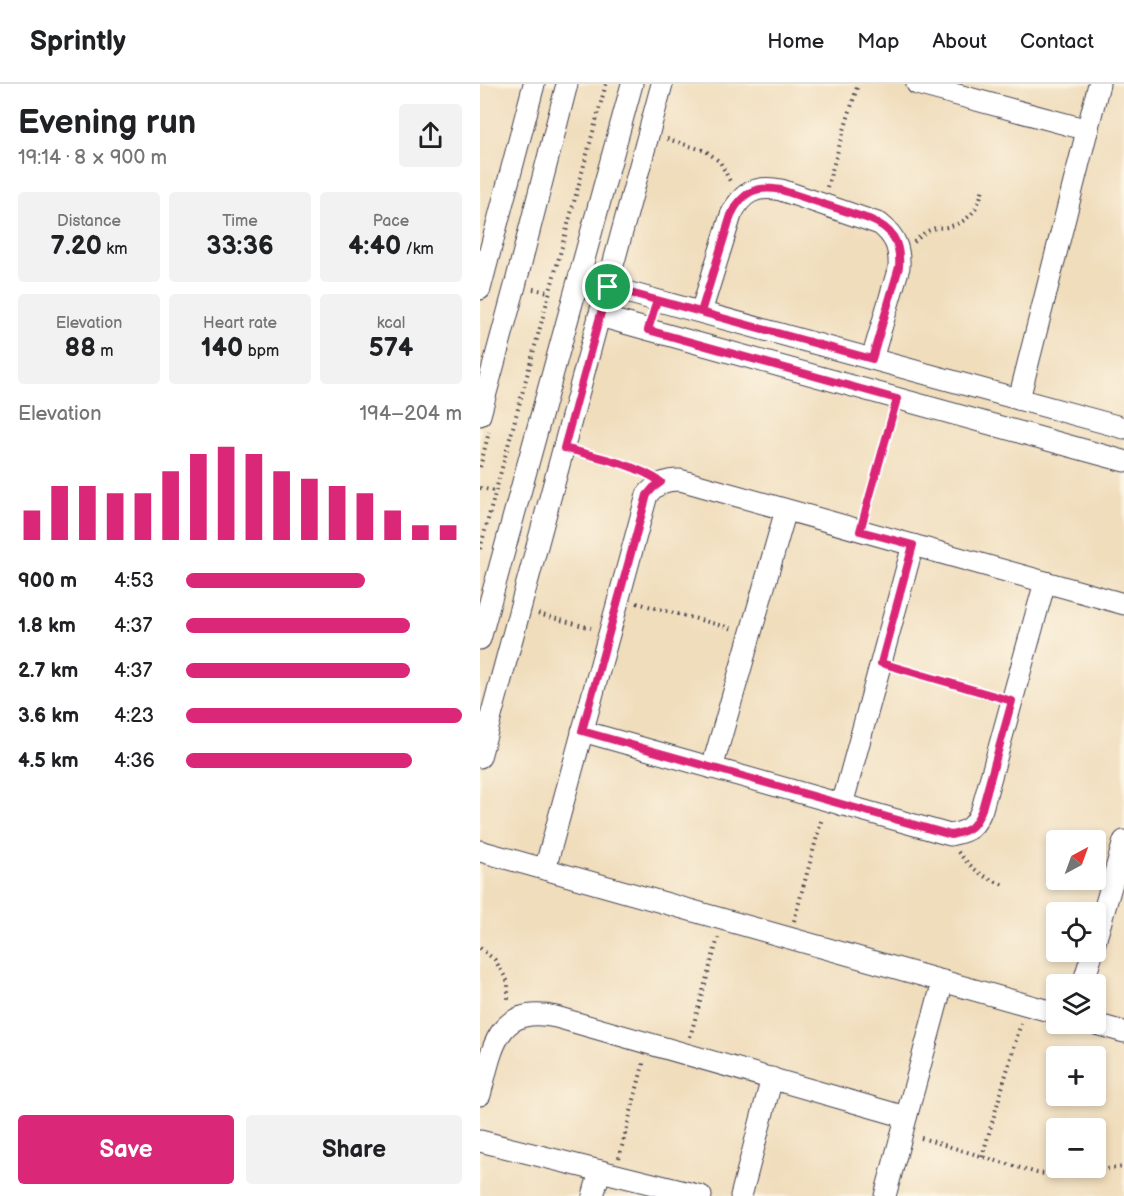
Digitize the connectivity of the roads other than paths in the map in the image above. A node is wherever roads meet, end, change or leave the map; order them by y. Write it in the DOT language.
graph roads {
  1 [pos="534,84"];
  2 [pos="567,84"];
  3 [pos="632,84"];
  4 [pos="662,84"];
  5 [pos="917,84"];
  6 [pos="1100,84"];
  7 [pos="1088,130"];
  8 [pos="597,208"];
  9 [pos="627,216"];
  10 [pos="481,284"];
  11 [pos="515,286"];
  12 [pos="608,287"];
  13 [pos="657,300"];
  14 [pos="701,312"];
  15 [pos="599,316"];
  16 [pos="648,330"];
  17 [pos="872,359"];
  18 [pos="1019,399"];
  19 [pos="480,415"];
  20 [pos="1123,428"];
  21 [pos="1119,459"];
  22 [pos="786,510"];
  23 [pos="913,545"];
  24 [pos="1045,582"];
  25 [pos="1124,604"];
  26 [pos="480,639"];
  27 [pos="487,704"];
  28 [pos="582,731"];
  29 [pos="480,757"];
  30 [pos="712,768"];
  31 [pos="835,802"];
  32 [pos="1124,841"];
  33 [pos="480,851"];
  34 [pos="545,869"];
  35 [pos="1106,904"];
  36 [pos="943,981"];
  37 [pos="1046,1010"];
  38 [pos="1106,1027"];
  39 [pos="1124,1032"];
  40 [pos="772,1078"];
  41 [pos="480,1095"];
  42 [pos="904,1124"];
  43 [pos="480,1141"];
  44 [pos="607,1173"];
  45 [pos="593,1196"];
  46 [pos="701,1196"];
  47 [pos="741,1196"];
  48 [pos="885,1196"];
  1 -- 10 [label="street"];
  2 -- 11 [label="street"];
  3 -- 8 [label="street"];
  4 -- 9 [label="street"];
  5 -- 7 [label="street"];
  6 -- 7 [label="street"];
  7 -- 18 [label="street"];
  8 -- 9 [label="street"];
  8 -- 26 [label="street"];
  9 -- 12 [label="street"];
  10 -- 11 [label="street"];
  11 -- 19 [label="street"];
  12 -- 13 [label="street"];
  12 -- 15 [label="street"];
  13 -- 14 [label="street"];
  13 -- 16 [label="street"];
  14 -- 17 [label="street"];
  14 -- 17 [label="street"];
  15 -- 16 [label="street"];
  15 -- 27 [label="street"];
  16 -- 21 [label="street"];
  17 -- 18 [label="street"];
  18 -- 20 [label="street"];
  20 -- 21 [label="street"];
  22 -- 23 [label="street"];
  22 -- 28 [label="street"];
  22 -- 30 [label="street"];
  23 -- 24 [label="street"];
  23 -- 31 [label="street"];
  24 -- 25 [label="street"];
  24 -- 31 [label="street"];
  27 -- 29 [label="street"];
  28 -- 30 [label="street"];
  28 -- 34 [label="street"];
  30 -- 31 [label="street"];
  32 -- 35 [label="street"];
  33 -- 34 [label="street"];
  34 -- 36 [label="street"];
  36 -- 37 [label="street"];
  36 -- 42 [label="street"];
  38 -- 39 [label="street"];
  40 -- 41 [label="street"];
  40 -- 42 [label="street"];
  40 -- 47 [label="street"];
  42 -- 48 [label="street"];
  43 -- 44 [label="street"];
  44 -- 45 [label="street"];
  44 -- 46 [label="street"];
}
